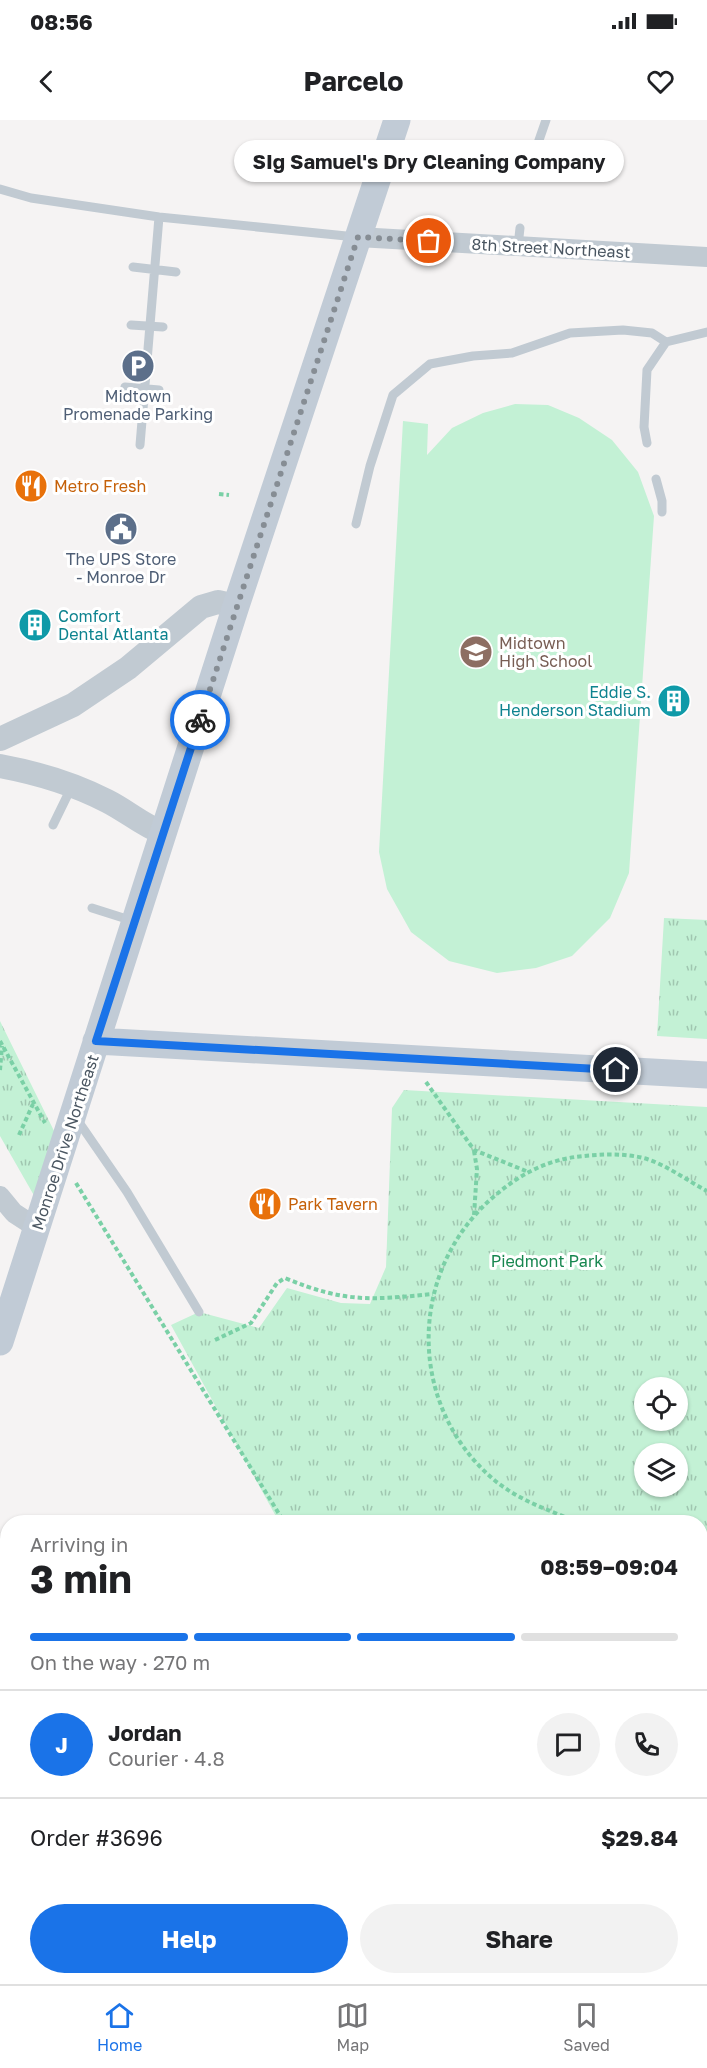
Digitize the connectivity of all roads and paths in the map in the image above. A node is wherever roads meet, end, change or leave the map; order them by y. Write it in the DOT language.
graph roads {
  1 [pos="397,120"];
  2 [pos="546,120"];
  3 [pos="384,161"];
  4 [pos="474,165"];
  5 [pos="529,169"];
  6 [pos="0,189"];
  7 [pos="159,217"];
  8 [pos="358,237"];
  9 [pos="707,257"];
  10 [pos="133,267"];
  11 [pos="153,269"];
  12 [pos="176,272"];
  13 [pos="131,325"];
  14 [pos="150,327"];
  15 [pos="163,327"];
  16 [pos="707,332"];
  17 [pos="666,342"];
  18 [pos="125,387"];
  19 [pos="146,389"];
  20 [pos="159,390"];
  21 [pos="647,443"];
  22 [pos="140,445"];
  23 [pos="656,479"];
  24 [pos="219,494"];
  25 [pos="229,495"];
  26 [pos="662,512"];
  27 [pos="356,524"];
  28 [pos="236,606"];
  29 [pos="0,739"];
  30 [pos="0,766"];
  31 [pos="73,784"];
  32 [pos="53,825"];
  33 [pos="163,833"];
  34 [pos="92,908"];
  35 [pos="135,922"];
  36 [pos="96,1041"];
  37 [pos="1,1043"];
  38 [pos="411,1058"];
  39 [pos="0,1070"];
  40 [pos="707,1075"];
  41 [pos="33,1103"];
  42 [pos="74,1116"];
  43 [pos="45,1125"];
  44 [pos="19,1136"];
  45 [pos="474,1150"];
  46 [pos="526,1172"];
  47 [pos="79,1188"];
  48 [pos="707,1191"];
  49 [pos="0,1196"];
  50 [pos="474,1216"];
  51 [pos="37,1228"];
  52 [pos="433,1294"];
  53 [pos="199,1312"];
  54 [pos="215,1340"];
  55 [pos="0,1342"];
  56 [pos="280,1515"];
  57 [pos="560,1515"];
  1 -- 3 [label="main road, Monroe Drive Northeast"];
  2 -- 5 [label="lane"];
  3 -- 4 [label="lane"];
  3 -- 8 [label="main road, Monroe Drive Northeast"];
  6 -- 7 [label="lane"];
  7 -- 8 [label="lane"];
  7 -- 11 [label="lane"];
  8 -- 9 [label="street, 8th Street Northeast"];
  8 -- 28 [label="main road, Monroe Drive Northeast"];
  10 -- 11 [label="lane"];
  11 -- 12 [label="lane"];
  11 -- 14 [label="lane"];
  13 -- 14 [label="lane"];
  14 -- 15 [label="lane"];
  14 -- 19 [label="lane"];
  16 -- 17 [label="lane"];
  17 -- 21 [label="lane"];
  17 -- 27 [label="lane"];
  18 -- 19 [label="lane"];
  19 -- 20 [label="lane"];
  19 -- 22 [label="lane"];
  23 -- 26 [label="lane"];
  24 -- 25 [label="path"];
  28 -- 29 [label="street"];
  28 -- 33 [label="main road, Monroe Drive Northeast"];
  30 -- 31 [label="street"];
  31 -- 32 [label="lane"];
  31 -- 33 [label="street"];
  33 -- 35 [label="main road, Monroe Drive Northeast"];
  34 -- 35 [label="lane"];
  35 -- 36 [label="main road, Monroe Drive Northeast"];
  36 -- 38 [label="main road"];
  36 -- 42 [label="main road, Monroe Drive Northeast"];
  37 -- 39 [label="path"];
  37 -- 41 [label="path"];
  38 -- 40 [label="main road"];
  38 -- 45 [label="path"];
  41 -- 43 [label="path"];
  41 -- 44 [label="path"];
  42 -- 51 [label="main road, Monroe Drive Northeast"];
  42 -- 53 [label="lane"];
  45 -- 46 [label="path"];
  45 -- 50 [label="path"];
  46 -- 48 [label="path"];
  46 -- 50 [label="path"];
  47 -- 56 [label="path"];
  49 -- 51 [label="street"];
  50 -- 52 [label="path"];
  51 -- 55 [label="main road, Monroe Drive Northeast"];
  52 -- 54 [label="path"];
  52 -- 57 [label="path"];
}
